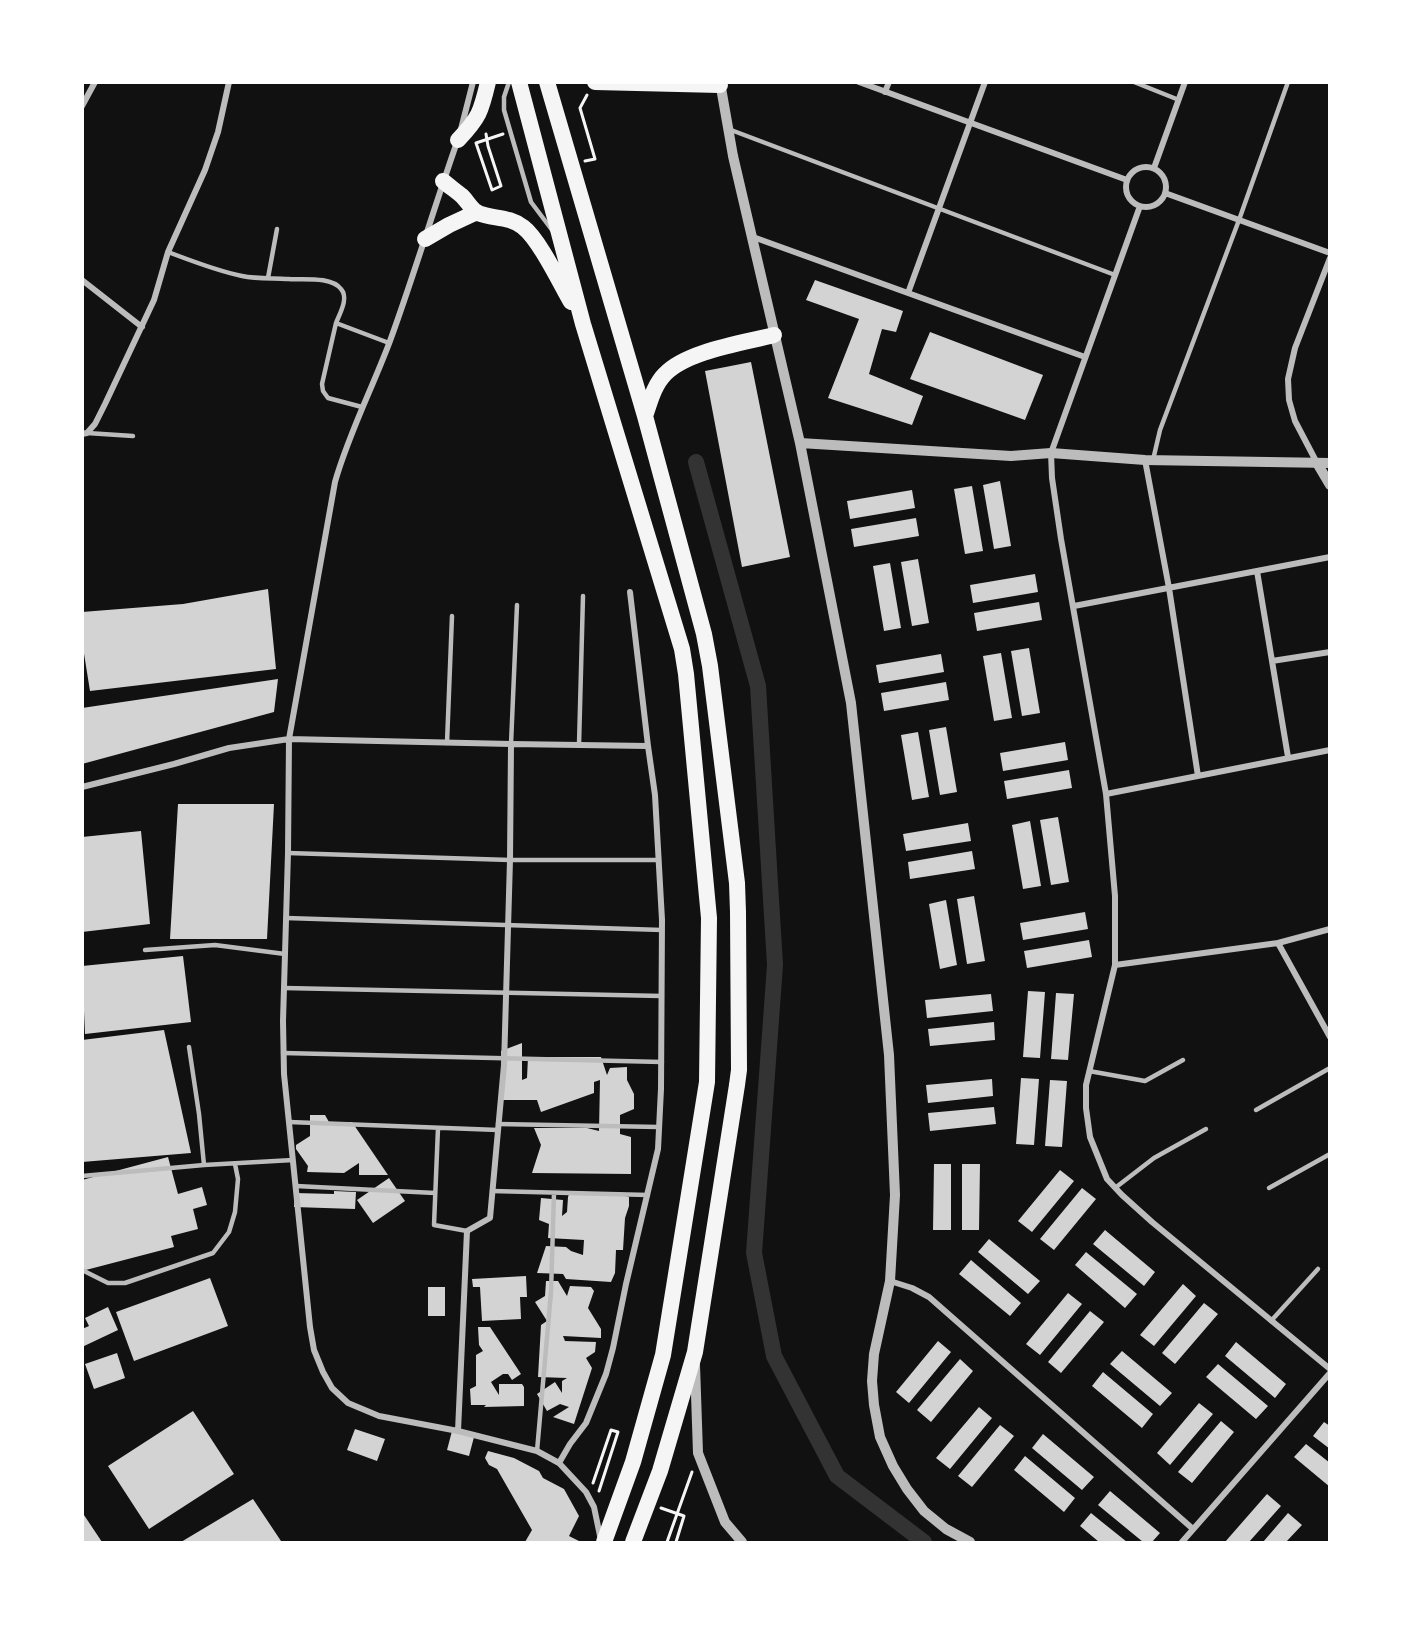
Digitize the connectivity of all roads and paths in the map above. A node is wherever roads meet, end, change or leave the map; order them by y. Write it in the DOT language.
graph roads {
  1 [pos="95,82"];
  2 [pos="229,82"];
  3 [pos="473,82"];
  4 [pos="488,82"];
  5 [pos="509,82"];
  6 [pos="519,82"];
  7 [pos="547,82"];
  8 [pos="595,82"];
  9 [pos="859,82"];
  10 [pos="889,82"];
  11 [pos="986,82"];
  12 [pos="1134,82"];
  13 [pos="1185,82"];
  14 [pos="1287,82"];
  15 [pos="720,84"];
  16 [pos="885,92"];
  17 [pos="1179,100"];
  18 [pos="82,106"];
  19 [pos="580,108"];
  20 [pos="970,123"];
  21 [pos="728,129"];
  22 [pos="458,140"];
  23 [pos="476,143"];
  24 [pos="488,146"];
  25 [pos="582,152"];
  26 [pos="1154,168"];
  27 [pos="1128,180"];
  28 [pos="443,181"];
  29 [pos="1165,193"];
  30 [pos="1140,206"];
  31 [pos="939,208"];
  32 [pos="477,212"];
  33 [pos="1239,220"];
  34 [pos="277,229"];
  35 [pos="753,237"];
  36 [pos="425,239"];
  37 [pos="561,242"];
  38 [pos="168,252"];
  39 [pos="1329,253"];
  40 [pos="1329,258"];
  41 [pos="1115,274"];
  42 [pos="268,278"];
  43 [pos="82,280"];
  44 [pos="908,293"];
  45 [pos="336,323"];
  46 [pos="584,324"];
  47 [pos="142,327"];
  48 [pos="774,335"];
  49 [pos="389,343"];
  50 [pos="1085,357"];
  51 [pos="362,407"];
  52 [pos="645,416"];
  53 [pos="85,433"];
  54 [pos="133,436"];
  55 [pos="800,443"];
  56 [pos="1051,453"];
  57 [pos="1149,460"];
  58 [pos="1317,463"];
  59 [pos="1329,464"];
  60 [pos="1329,485"];
  61 [pos="1329,557"];
  62 [pos="1257,571"];
  63 [pos="1169,588"];
  64 [pos="630,592"];
  65 [pos="583,596"];
  66 [pos="517,605"];
  67 [pos="1074,606"];
  68 [pos="452,616"];
  69 [pos="1329,652"];
  70 [pos="1272,661"];
  71 [pos="289,739"];
  72 [pos="447,743"];
  73 [pos="511,744"];
  74 [pos="579,745"];
  75 [pos="648,746"];
  76 [pos="1329,750"];
  77 [pos="1288,757"];
  78 [pos="1198,776"];
  79 [pos="82,787"];
  80 [pos="1106,794"];
  81 [pos="288,853"];
  82 [pos="510,860"];
  83 [pos="659,860"];
  84 [pos="286,918"];
  85 [pos="508,926"];
  86 [pos="1329,929"];
  87 [pos="662,930"];
  88 [pos="1278,944"];
  89 [pos="145,950"];
  90 [pos="285,954"];
  91 [pos="1115,965"];
  92 [pos="284,988"];
  93 [pos="506,992"];
  94 [pos="662,996"];
  95 [pos="1329,1037"];
  96 [pos="189,1047"];
  97 [pos="283,1053"];
  98 [pos="504,1058"];
  99 [pos="1183,1060"];
  100 [pos="662,1062"];
  101 [pos="1329,1068"];
  102 [pos="1089,1071"];
  103 [pos="1256,1110"];
  104 [pos="289,1122"];
  105 [pos="498,1127"];
  106 [pos="659,1127"];
  107 [pos="438,1128"];
  108 [pos="1206,1129"];
  109 [pos="1329,1154"];
  110 [pos="293,1160"];
  111 [pos="235,1164"];
  112 [pos="204,1165"];
  113 [pos="82,1176"];
  114 [pos="296,1186"];
  115 [pos="1115,1188"];
  116 [pos="1269,1188"];
  117 [pos="492,1191"];
  118 [pos="435,1192"];
  119 [pos="554,1192"];
  120 [pos="648,1195"];
  121 [pos="467,1231"];
  122 [pos="1318,1269"];
  123 [pos="82,1270"];
  124 [pos="890,1281"];
  125 [pos="1271,1321"];
  126 [pos="695,1352"];
  127 [pos="1329,1371"];
  128 [pos="458,1431"];
  129 [pos="537,1451"];
  130 [pos="698,1453"];
  131 [pos="559,1463"];
  132 [pos="592,1485"];
  133 [pos="594,1507"];
  134 [pos="684,1516"];
  135 [pos="1193,1529"];
  136 [pos="602,1542"];
  137 [pos="633,1542"];
  138 [pos="667,1542"];
  139 [pos="676,1542"];
  140 [pos="742,1542"];
  141 [pos="970,1542"];
  142 [pos="1182,1542"];
  1 -- 18 [label="street"];
  2 -- 38 [label="street"];
  3 -- 22 [label="street"];
  4 -- 22 [label="highway"];
  5 -- 37 [label="lane"];
  6 -- 37 [label="highway"];
  7 -- 52 [label="highway"];
  8 -- 15 [label="highway"];
  9 -- 16 [label="street"];
  10 -- 16 [label="street"];
  11 -- 20 [label="street"];
  12 -- 17 [label="lane"];
  13 -- 17 [label="street"];
  14 -- 33 [label="lane"];
  15 -- 21 [label="street"];
  16 -- 20 [label="street"];
  17 -- 26 [label="street"];
  19 -- 25 [label="path"];
  20 -- 27 [label="street"];
  20 -- 31 [label="street"];
  21 -- 31 [label="lane"];
  21 -- 35 [label="street"];
  22 -- 28 [label="street"];
  23 -- 24 [label="path"];
  26 -- 27 [label="street"];
  26 -- 29 [label="street"];
  27 -- 30 [label="street"];
  28 -- 32 [label="highway"];
  28 -- 36 [label="street"];
  29 -- 30 [label="street"];
  29 -- 33 [label="street"];
  30 -- 41 [label="street"];
  31 -- 41 [label="lane"];
  31 -- 44 [label="street"];
  32 -- 36 [label="highway"];
  32 -- 46 [label="highway"];
  33 -- 39 [label="street"];
  33 -- 57 [label="lane"];
  34 -- 42 [label="lane"];
  35 -- 44 [label="street"];
  35 -- 48 [label="street"];
  36 -- 49 [label="street"];
  37 -- 46 [label="highway"];
  38 -- 42 [label="lane"];
  38 -- 47 [label="street"];
  40 -- 58 [label="street"];
  41 -- 50 [label="street"];
  42 -- 45 [label="lane"];
  43 -- 47 [label="street"];
  44 -- 50 [label="street"];
  45 -- 49 [label="lane"];
  45 -- 51 [label="lane"];
  46 -- 136 [label="highway"];
  47 -- 53 [label="street"];
  48 -- 52 [label="highway"];
  48 -- 55 [label="street"];
  49 -- 51 [label="street"];
  50 -- 56 [label="street"];
  51 -- 71 [label="street"];
  52 -- 126 [label="highway"];
  53 -- 54 [label="lane"];
  55 -- 56 [label="street"];
  55 -- 124 [label="street"];
  56 -- 57 [label="street"];
  56 -- 67 [label="street"];
  57 -- 58 [label="street"];
  57 -- 63 [label="street"];
  58 -- 59 [label="street"];
  58 -- 60 [label="street"];
  61 -- 62 [label="street"];
  62 -- 63 [label="street"];
  62 -- 70 [label="street"];
  63 -- 67 [label="street"];
  63 -- 78 [label="street"];
  64 -- 75 [label="street"];
  65 -- 74 [label="lane"];
  66 -- 73 [label="lane"];
  67 -- 80 [label="street"];
  68 -- 72 [label="lane"];
  69 -- 70 [label="street"];
  70 -- 77 [label="street"];
  71 -- 72 [label="street"];
  71 -- 79 [label="street"];
  71 -- 81 [label="street"];
  72 -- 73 [label="street"];
  73 -- 74 [label="street"];
  73 -- 82 [label="street"];
  74 -- 75 [label="street"];
  75 -- 83 [label="street"];
  76 -- 77 [label="street"];
  77 -- 78 [label="street"];
  78 -- 80 [label="street"];
  80 -- 91 [label="street"];
  81 -- 82 [label="lane"];
  81 -- 84 [label="street"];
  82 -- 83 [label="lane"];
  82 -- 85 [label="street"];
  83 -- 87 [label="street"];
  84 -- 85 [label="lane"];
  84 -- 90 [label="street"];
  85 -- 87 [label="lane"];
  85 -- 93 [label="street"];
  86 -- 88 [label="street"];
  87 -- 94 [label="street"];
  88 -- 91 [label="street"];
  88 -- 95 [label="street"];
  89 -- 90 [label="lane"];
  90 -- 92 [label="street"];
  91 -- 102 [label="street"];
  92 -- 93 [label="lane"];
  92 -- 97 [label="street"];
  93 -- 94 [label="lane"];
  93 -- 98 [label="street"];
  94 -- 100 [label="street"];
  96 -- 112 [label="lane"];
  97 -- 98 [label="lane"];
  97 -- 104 [label="street"];
  98 -- 100 [label="lane"];
  98 -- 105 [label="street"];
  99 -- 102 [label="lane"];
  100 -- 106 [label="street"];
  101 -- 103 [label="lane"];
  102 -- 115 [label="street"];
  104 -- 107 [label="lane"];
  104 -- 110 [label="street"];
  105 -- 106 [label="lane"];
  105 -- 107 [label="lane"];
  105 -- 117 [label="street"];
  106 -- 120 [label="street"];
  107 -- 118 [label="lane"];
  108 -- 115 [label="lane"];
  109 -- 116 [label="lane"];
  110 -- 111 [label="lane"];
  110 -- 114 [label="street"];
  111 -- 112 [label="lane"];
  111 -- 123 [label="lane"];
  112 -- 113 [label="lane"];
  114 -- 118 [label="lane"];
  114 -- 128 [label="street"];
  115 -- 125 [label="street"];
  117 -- 119 [label="lane"];
  117 -- 121 [label="street"];
  118 -- 121 [label="lane"];
  119 -- 120 [label="lane"];
  119 -- 129 [label="lane"];
  120 -- 131 [label="street"];
  121 -- 128 [label="street"];
  122 -- 125 [label="lane"];
  124 -- 135 [label="street"];
  124 -- 141 [label="street"];
  125 -- 127 [label="street"];
  126 -- 130 [label="street"];
  126 -- 137 [label="highway"];
  127 -- 135 [label="street"];
  128 -- 129 [label="street"];
  129 -- 131 [label="street"];
  130 -- 138 [label="path"];
  130 -- 140 [label="street"];
  131 -- 133 [label="street"];
  132 -- 133 [label="path"];
  133 -- 136 [label="street"];
  134 -- 139 [label="path"];
  135 -- 142 [label="street"];
}
